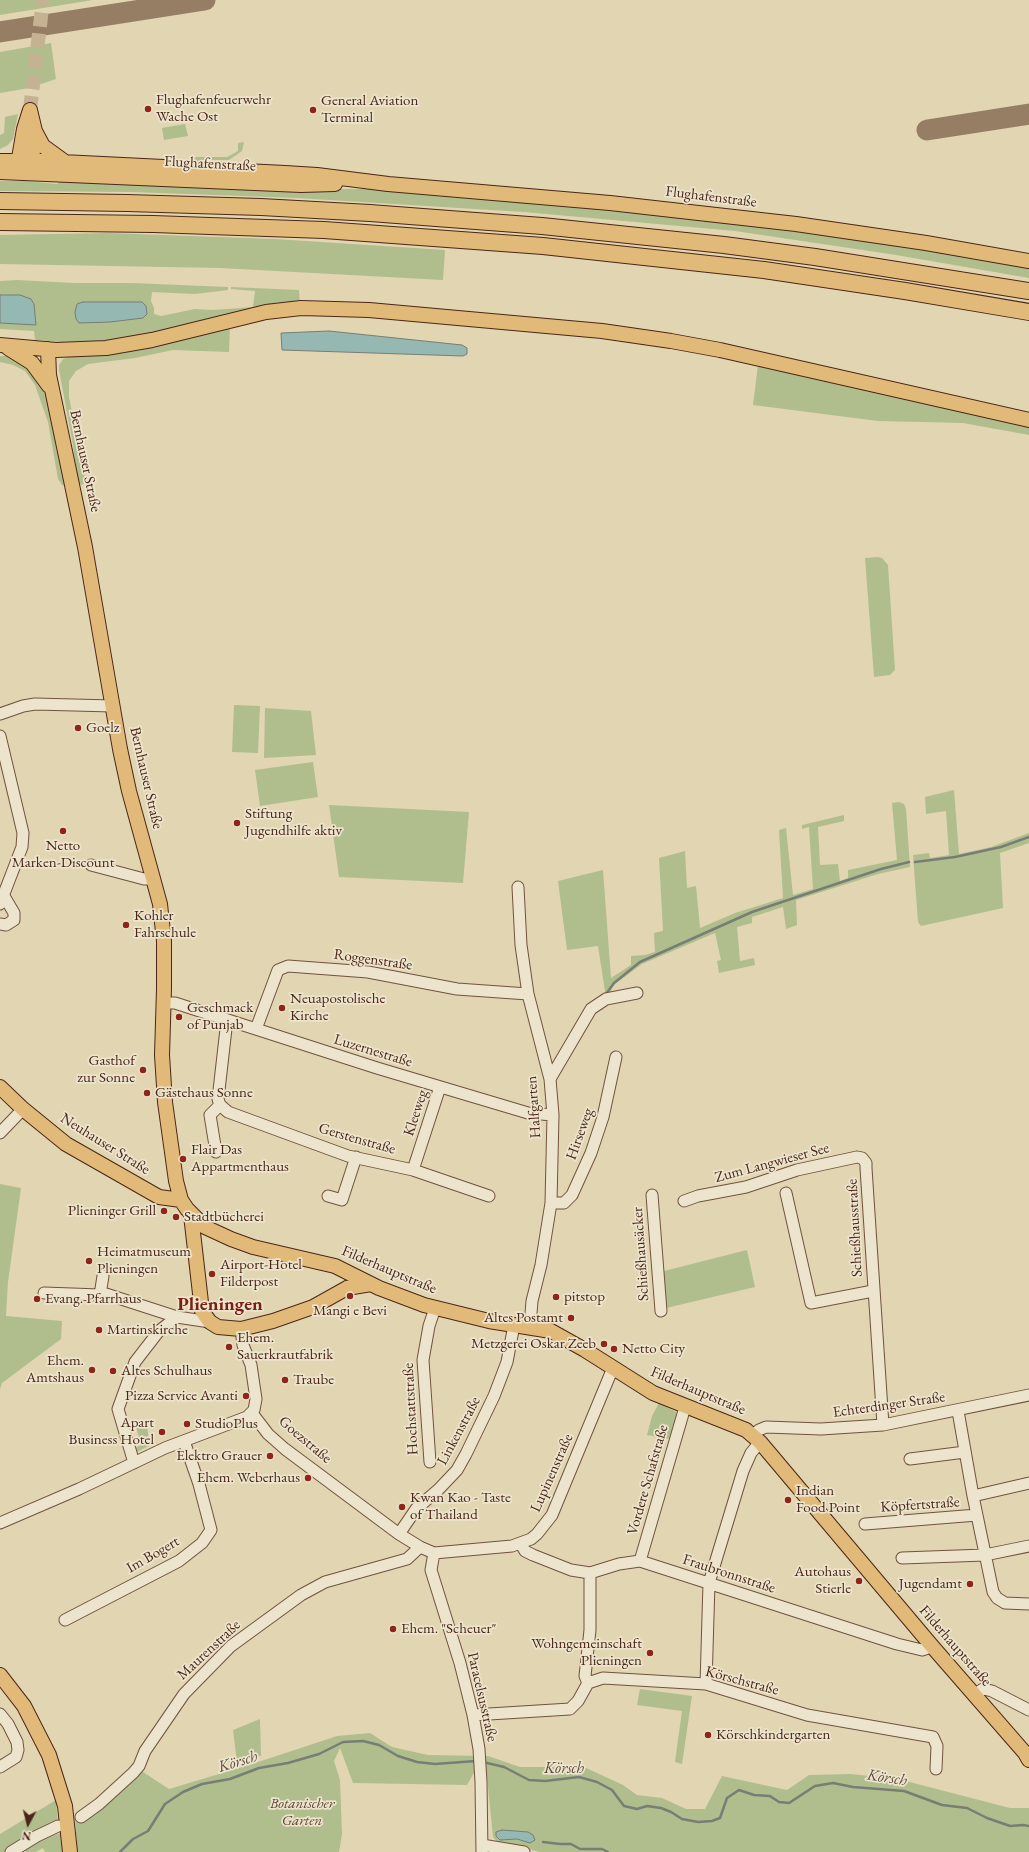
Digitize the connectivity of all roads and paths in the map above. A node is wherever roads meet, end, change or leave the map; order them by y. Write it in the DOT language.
graph roads {
  1 [pos="35,131"];
  2 [pos="0,161"];
  3 [pos="66,162"];
  4 [pos="24,167"];
  5 [pos="0,172"];
  6 [pos="388,184"];
  7 [pos="0,202"];
  8 [pos="0,222"];
  9 [pos="1029,260"];
  10 [pos="1029,291"];
  11 [pos="1029,312"];
  12 [pos="2,346"];
  13 [pos="48,349"];
  14 [pos="53,392"];
  15 [pos="1029,420"];
  16 [pos="113,706"];
  17 [pos="0,714"];
  18 [pos="0,736"];
  19 [pos="91,865"];
  20 [pos="153,879"];
  21 [pos="518,887"];
  22 [pos="2,900"];
  23 [pos="0,924"];
  24 [pos="637,993"];
  25 [pos="528,994"];
  26 [pos="164,1003"];
  27 [pos="227,1020"];
  28 [pos="256,1030"];
  29 [pos="616,1057"];
  30 [pos="550,1079"];
  31 [pos="440,1087"];
  32 [pos="0,1088"];
  33 [pos="220,1105"];
  34 [pos="23,1109"];
  35 [pos="553,1115"];
  36 [pos="0,1133"];
  37 [pos="216,1152"];
  38 [pos="356,1157"];
  39 [pos="866,1163"];
  40 [pos="413,1170"];
  41 [pos="786,1193"];
  42 [pos="652,1195"];
  43 [pos="328,1196"];
  44 [pos="489,1196"];
  45 [pos="181,1200"];
  46 [pos="684,1201"];
  47 [pos="551,1203"];
  48 [pos="199,1230"];
  49 [pos="345,1270"];
  50 [pos="103,1276"];
  51 [pos="371,1284"];
  52 [pos="347,1288"];
  53 [pos="873,1291"];
  54 [pos="44,1293"];
  55 [pos="100,1294"];
  56 [pos="435,1308"];
  57 [pos="661,1311"];
  58 [pos="177,1317"];
  59 [pos="201,1317"];
  60 [pos="514,1325"];
  61 [pos="530,1326"];
  62 [pos="241,1330"];
  63 [pos="614,1368"];
  64 [pos="1029,1395"];
  65 [pos="685,1407"];
  66 [pos="958,1411"];
  67 [pos="252,1412"];
  68 [pos="883,1425"];
  69 [pos="757,1439"];
  70 [pos="184,1441"];
  71 [pos="965,1452"];
  72 [pos="910,1459"];
  73 [pos="430,1462"];
  74 [pos="134,1463"];
  75 [pos="1029,1483"];
  76 [pos="973,1496"];
  77 [pos="977,1515"];
  78 [pos="0,1523"];
  79 [pos="865,1524"];
  80 [pos="399,1534"];
  81 [pos="520,1544"];
  82 [pos="1029,1546"];
  83 [pos="420,1547"];
  84 [pos="434,1553"];
  85 [pos="985,1556"];
  86 [pos="902,1558"];
  87 [pos="640,1561"];
  88 [pos="590,1573"];
  89 [pos="709,1583"];
  90 [pos="1029,1604"];
  91 [pos="65,1620"];
  92 [pos="931,1645"];
  93 [pos="0,1675"];
  94 [pos="588,1683"];
  95 [pos="706,1684"];
  96 [pos="975,1694"];
  97 [pos="1029,1710"];
  98 [pos="0,1714"];
  99 [pos="473,1715"];
  100 [pos="1029,1760"];
  101 [pos="0,1767"];
  102 [pos="936,1769"];
  103 [pos="81,1817"];
  104 [pos="58,1826"];
  105 [pos="482,1848"];
  106 [pos="10,1852"];
  107 [pos="70,1852"];
  108 [pos="524,1852"];
  1 -- 3 [label="main road"];
  1 -- 4 [label="main road"];
  1 -- 4 [label="main road"];
  2 -- 4 [label="main road"];
  3 -- 4 [label="main road, Flughafenstraße"];
  3 -- 6 [label="main road, Flughafenstraße"];
  4 -- 5 [label="main road"];
  4 -- 6 [label="main road, Flughafenstraße"];
  6 -- 9 [label="main road, Flughafenstraße"];
  7 -- 10 [label="highway"];
  8 -- 11 [label="highway"];
  12 -- 13 [label="main road"];
  12 -- 14 [label="main road"];
  13 -- 14 [label="main road, Bernhauser Straße"];
  13 -- 15 [label="main road"];
  14 -- 16 [label="main road, Bernhauser Straße"];
  16 -- 17 [label="street"];
  16 -- 20 [label="main road, Bernhauser Straße"];
  18 -- 22 [label="street"];
  19 -- 20 [label="street"];
  20 -- 26 [label="main road, Bernhauser Straße"];
  21 -- 25 [label="street, Halfgarten"];
  22 -- 23 [label="street"];
  24 -- 30 [label="street"];
  25 -- 28 [label="street, Roggenstraße"];
  25 -- 30 [label="street, Halfgarten"];
  26 -- 27 [label="street, Luzernestraße"];
  26 -- 45 [label="main road, Bernhauser Straße"];
  27 -- 28 [label="street, Luzernestraße"];
  27 -- 33 [label="street"];
  28 -- 31 [label="street, Luzernestraße"];
  29 -- 47 [label="street, Hirseweg"];
  30 -- 35 [label="street, Halfgarten"];
  31 -- 35 [label="street, Luzernestraße"];
  31 -- 40 [label="street, Kleeweg"];
  32 -- 34 [label="main road, Neuhauser Straße"];
  33 -- 37 [label="street"];
  33 -- 38 [label="street, Gerstenstraße"];
  34 -- 36 [label="street"];
  34 -- 45 [label="main road, Neuhauser Straße"];
  35 -- 47 [label="street, Halfgarten"];
  38 -- 40 [label="street, Gerstenstraße"];
  38 -- 43 [label="street"];
  39 -- 46 [label="street, Zum Langwieser See"];
  39 -- 53 [label="street, Schießhausstraße"];
  40 -- 44 [label="street, Gerstenstraße"];
  41 -- 53 [label="street, Schießhausstraße"];
  42 -- 57 [label="street, Schießhausäcker"];
  45 -- 48 [label="main road, Bernhauser Straße"];
  47 -- 61 [label="street, Halfgarten"];
  48 -- 49 [label="main road, Filderhauptstraße"];
  48 -- 59 [label="main road"];
  49 -- 51 [label="main road, Filderhauptstraße"];
  49 -- 52 [label="main road"];
  50 -- 55 [label="street"];
  51 -- 52 [label="main road"];
  51 -- 56 [label="main road, Filderhauptstraße"];
  52 -- 62 [label="main road"];
  53 -- 68 [label="street, Schießhausstraße"];
  54 -- 55 [label="street"];
  55 -- 58 [label="street"];
  56 -- 60 [label="main road, Filderhauptstraße"];
  56 -- 73 [label="street, Hochstattstraße"];
  58 -- 59 [label="street"];
  58 -- 74 [label="street"];
  59 -- 62 [label="main road"];
  60 -- 61 [label="main road, Filderhauptstraße"];
  60 -- 80 [label="street, Linkenstraße"];
  61 -- 63 [label="main road, Filderhauptstraße"];
  62 -- 67 [label="street"];
  63 -- 65 [label="main road, Filderhauptstraße"];
  63 -- 81 [label="street, Lupinenstraße"];
  64 -- 66 [label="street, Echterdinger Straße"];
  65 -- 69 [label="main road, Filderhauptstraße"];
  65 -- 87 [label="street, Vordere Schafstraße"];
  66 -- 68 [label="street, Echterdinger Straße"];
  66 -- 71 [label="street, Köpfertstraße"];
  67 -- 70 [label="street"];
  67 -- 80 [label="street, Goezstraße"];
  68 -- 69 [label="street, Echterdinger Straße"];
  69 -- 89 [label="street"];
  69 -- 92 [label="main road, Filderhauptstraße"];
  70 -- 74 [label="street"];
  70 -- 91 [label="street, Im Bogert"];
  71 -- 72 [label="street"];
  71 -- 76 [label="street, Köpfertstraße"];
  74 -- 78 [label="street"];
  75 -- 76 [label="street, Köpfertstraße"];
  76 -- 77 [label="street, Köpfertstraße"];
  77 -- 79 [label="street, Köpfertstraße"];
  77 -- 85 [label="street, Köpfertstraße"];
  80 -- 83 [label="street, Goezstraße"];
  81 -- 84 [label="street, Lupinenstraße"];
  81 -- 88 [label="street, Fraubronnstraße"];
  82 -- 85 [label="street"];
  83 -- 84 [label="street, Goezstraße"];
  83 -- 103 [label="street, Maurenstraße"];
  84 -- 99 [label="street, Paracelsusstraße"];
  85 -- 86 [label="street"];
  85 -- 90 [label="street, Köpfertstraße"];
  87 -- 88 [label="street, Fraubronnstraße"];
  87 -- 89 [label="street, Fraubronnstraße"];
  88 -- 94 [label="street"];
  89 -- 92 [label="street, Fraubronnstraße"];
  89 -- 95 [label="street"];
  92 -- 96 [label="main road, Filderhauptstraße"];
  93 -- 107 [label="main road"];
  94 -- 95 [label="street, Körschstraße"];
  94 -- 99 [label="street"];
  95 -- 102 [label="street, Körschstraße"];
  96 -- 97 [label="street"];
  96 -- 100 [label="main road, Filderhauptstraße"];
  98 -- 101 [label="street"];
  99 -- 105 [label="street, Paracelsusstraße"];
  104 -- 106 [label="street"];
  105 -- 108 [label="street"];
}
